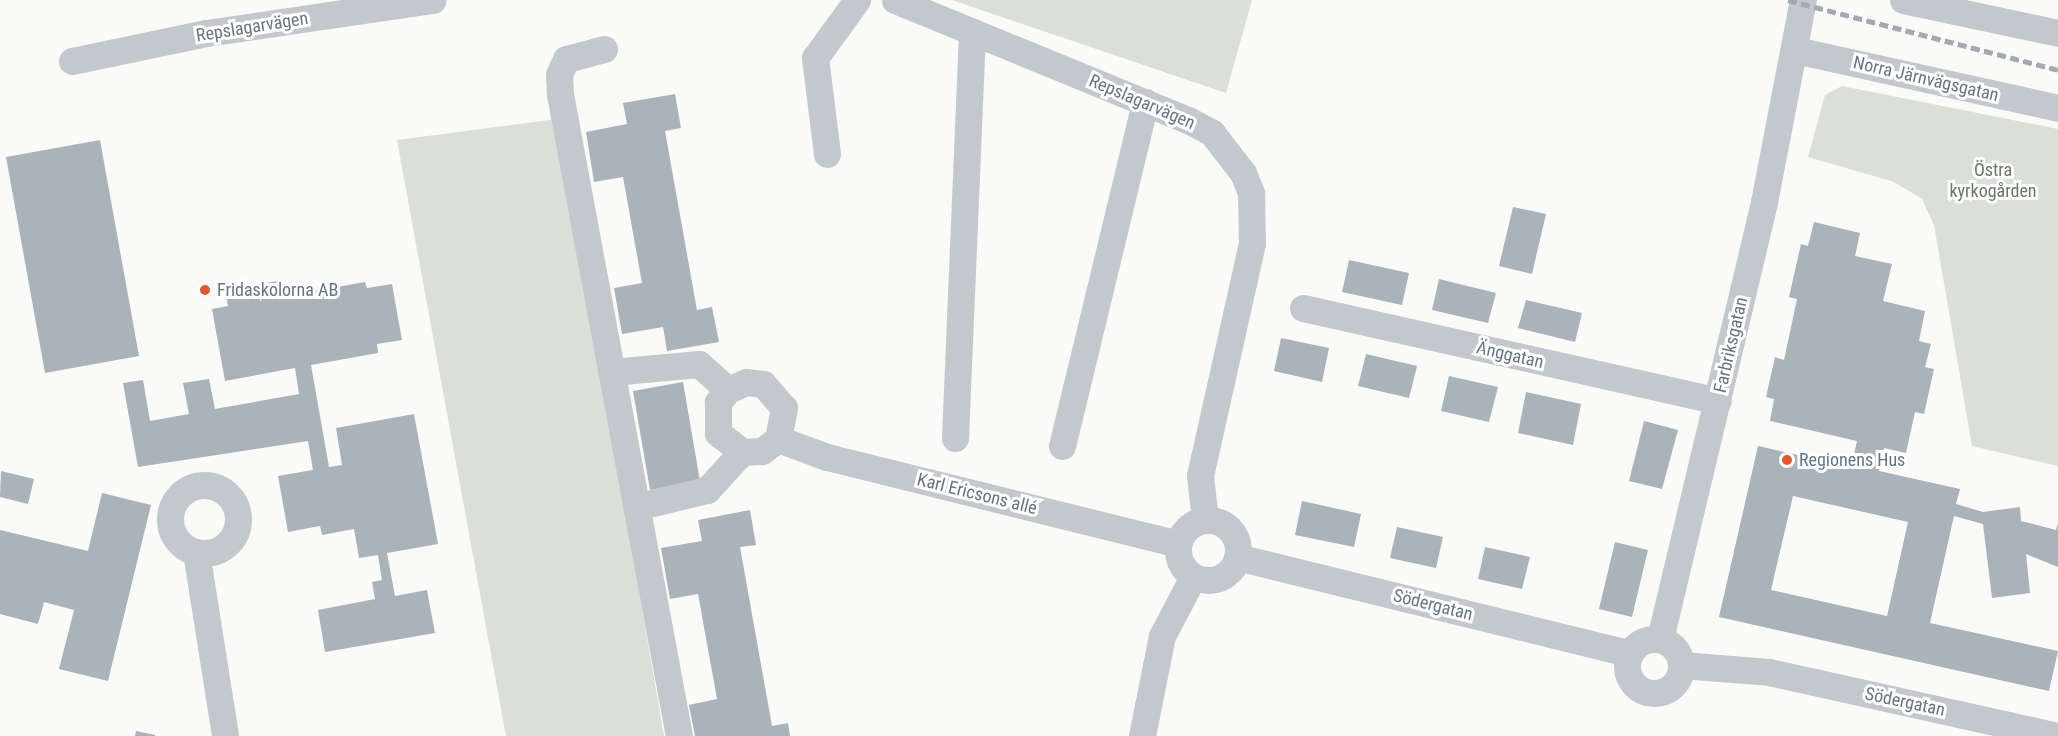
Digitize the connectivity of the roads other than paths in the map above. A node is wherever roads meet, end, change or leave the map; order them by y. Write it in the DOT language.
graph roads {
  1 [pos="433,0"];
  2 [pos="857,0"];
  3 [pos="895,0"];
  4 [pos="1803,0"];
  5 [pos="1903,0"];
  6 [pos="972,31"];
  7 [pos="2058,33"];
  8 [pos="604,49"];
  9 [pos="1795,51"];
  10 [pos="72,61"];
  11 [pos="1145,102"];
  12 [pos="2058,108"];
  13 [pos="827,154"];
  14 [pos="1303,308"];
  15 [pos="612,372"];
  16 [pos="728,390"];
  17 [pos="1718,401"];
  18 [pos="955,438"];
  19 [pos="778,439"];
  20 [pos="1062,446"];
  21 [pos="742,452"];
  22 [pos="636,507"];
  23 [pos="1205,520"];
  24 [pos="1178,544"];
  25 [pos="196,552"];
  26 [pos="1238,557"];
  27 [pos="1193,577"];
  28 [pos="1660,639"];
  29 [pos="1629,654"];
  30 [pos="1681,665"];
  31 [pos="1994,729"];
  32 [pos="225,736"];
  33 [pos="679,736"];
  34 [pos="1142,736"];
  35 [pos="2057,736"];
  1 -- 10 [label="street, Repslagarvägen"];
  2 -- 13 [label="street"];
  3 -- 6 [label="street, Repslagarvägen"];
  4 -- 9 [label="street, Farbriksgatan"];
  5 -- 7 [label="street"];
  6 -- 11 [label="street, Repslagarvägen"];
  6 -- 18 [label="street"];
  8 -- 15 [label="street"];
  9 -- 12 [label="street, Norra Järnvägsgatan"];
  9 -- 17 [label="street, Farbriksgatan"];
  11 -- 20 [label="street"];
  11 -- 23 [label="street, Repslagarvägen"];
  14 -- 17 [label="street, Änggatan"];
  15 -- 16 [label="street"];
  15 -- 22 [label="street"];
  16 -- 19 [label="street"];
  16 -- 21 [label="street"];
  17 -- 28 [label="street, Farbriksgatan"];
  19 -- 21 [label="street"];
  19 -- 24 [label="street, Karl Ericsons allé"];
  21 -- 22 [label="street"];
  22 -- 33 [label="street"];
  23 -- 24 [label="street"];
  23 -- 26 [label="street"];
  24 -- 27 [label="street"];
  25 -- 32 [label="street"];
  26 -- 27 [label="street"];
  26 -- 29 [label="street, Södergatan"];
  27 -- 34 [label="street"];
  28 -- 29 [label="street"];
  28 -- 30 [label="street"];
  29 -- 30 [label="street"];
  30 -- 31 [label="street, Södergatan"];
  31 -- 35 [label="street, Södergatan"];
}
